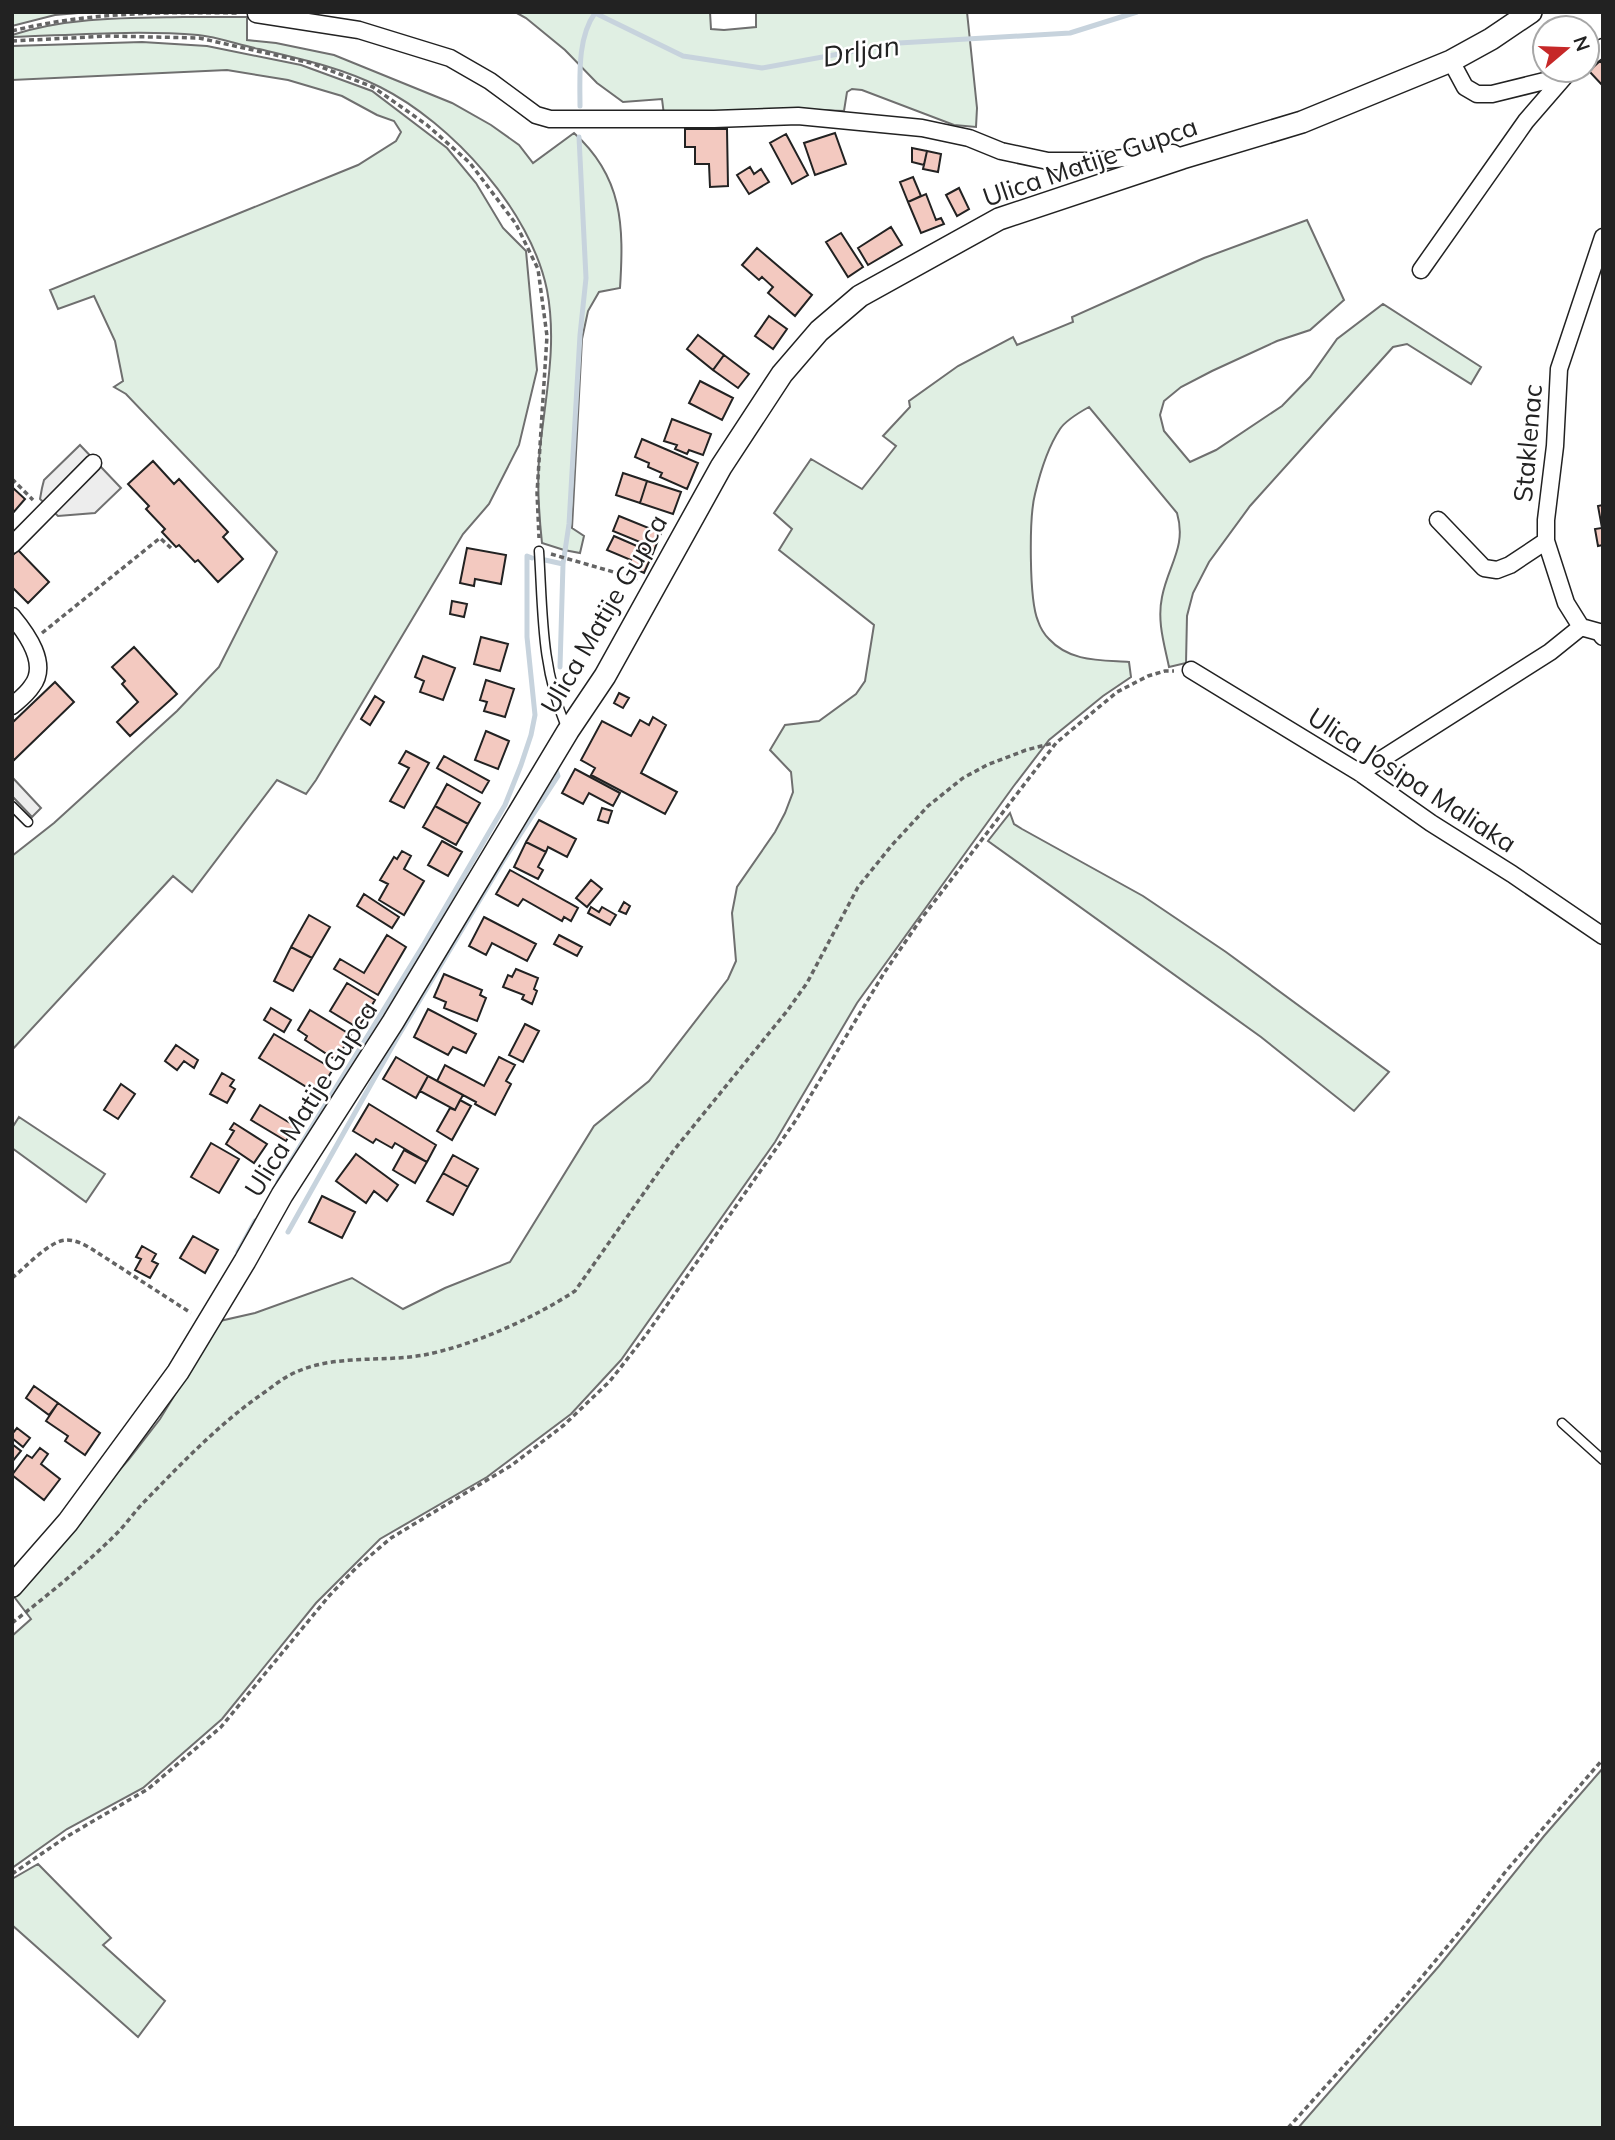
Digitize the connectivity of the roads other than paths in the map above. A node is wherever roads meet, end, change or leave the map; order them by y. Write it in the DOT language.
graph roads {
  1 [pos="1531,12"];
  2 [pos="256,13"];
  3 [pos="1451,61"];
  4 [pos="1531,83"];
  5 [pos="1559,84"];
  6 [pos="1182,158"];
  7 [pos="1603,237"];
  8 [pos="1421,270"];
  9 [pos="93,463"];
  10 [pos="1438,520"];
  11 [pos="1546,541"];
  12 [pos="12,545"];
  13 [pos="539,551"];
  14 [pos="12,616"];
  15 [pos="1581,627"];
  16 [pos="1602,634"];
  17 [pos="1191,670"];
  18 [pos="12,706"];
  19 [pos="568,731"];
  20 [pos="1360,773"];
  21 [pos="12,806"];
  22 [pos="28,822"];
  23 [pos="1603,936"];
  24 [pos="1562,1423"];
  25 [pos="1603,1460"];
  26 [pos="12,1586"];
  1 -- 3 [label="street, Ulica Matije Gupca"];
  2 -- 6 [label="street"];
  3 -- 4 [label="street"];
  3 -- 6 [label="street, Ulica Matije Gupca"];
  5 -- 8 [label="street"];
  6 -- 19 [label="street, Ulica Matije Gupca"];
  7 -- 11 [label="street, Staklenac"];
  9 -- 12 [label="street"];
  10 -- 11 [label="street"];
  11 -- 15 [label="street, Staklenac"];
  13 -- 19 [label="lane"];
  14 -- 18 [label="street"];
  15 -- 16 [label="street"];
  15 -- 20 [label="street"];
  17 -- 20 [label="street, Ulica Josipa Maliaka"];
  19 -- 26 [label="street, Ulica Matije Gupca"];
  20 -- 23 [label="street, Ulica Josipa Maliaka"];
  21 -- 22 [label="lane"];
  24 -- 25 [label="lane"];
}
